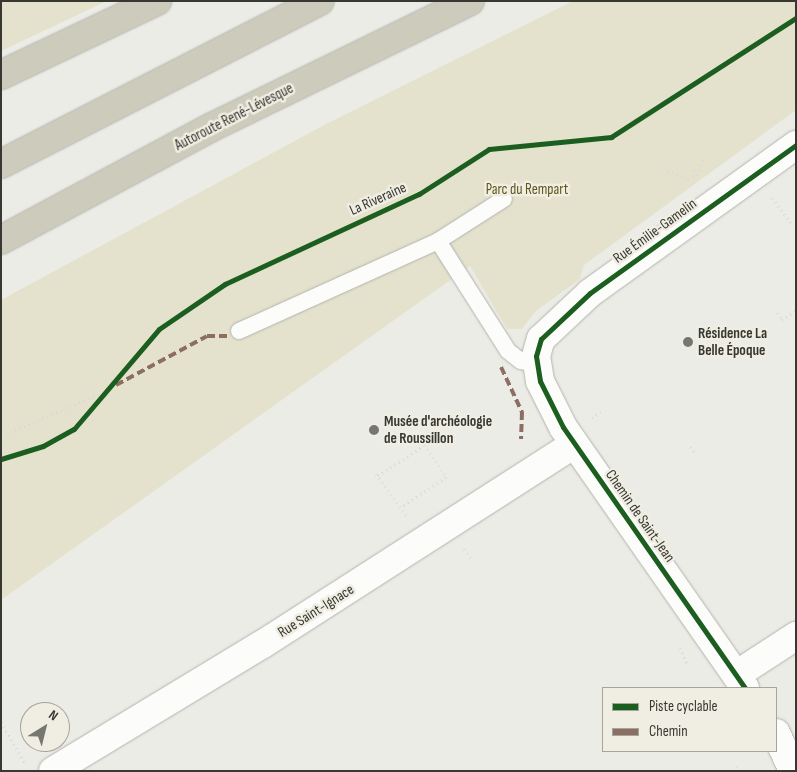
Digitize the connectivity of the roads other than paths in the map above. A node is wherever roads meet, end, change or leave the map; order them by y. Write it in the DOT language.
graph roads {
  1 [pos="157,1"];
  2 [pos="320,1"];
  3 [pos="470,1"];
  4 [pos="1,75"];
  5 [pos="796,145"];
  6 [pos="1,164"];
  7 [pos="504,199"];
  8 [pos="1,240"];
  9 [pos="438,241"];
  10 [pos="239,332"];
  11 [pos="536,356"];
  12 [pos="574,444"];
  13 [pos="796,636"];
  14 [pos="741,682"];
  15 [pos="777,735"];
  16 [pos="53,771"];
  17 [pos="793,771"];
  1 -- 4 [label="highway"];
  2 -- 6 [label="highway"];
  3 -- 8 [label="highway, Autoroute René-Lévesque"];
  5 -- 11 [label="street, Rue Émilie-Gamelin"];
  7 -- 9 [label="lane"];
  9 -- 10 [label="lane"];
  9 -- 11 [label="lane"];
  11 -- 12 [label="street, Chemin de Saint-Jean"];
  12 -- 14 [label="street, Chemin de Saint-Jean"];
  12 -- 16 [label="street, Rue Saint-Ignace"];
  13 -- 14 [label="street"];
  15 -- 17 [label="street"];
}
